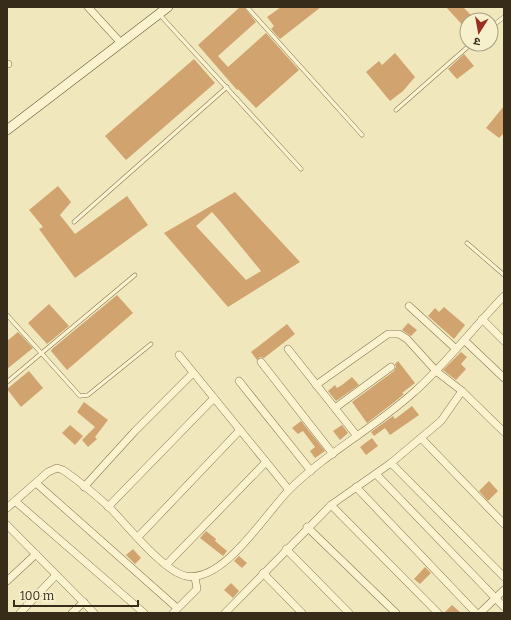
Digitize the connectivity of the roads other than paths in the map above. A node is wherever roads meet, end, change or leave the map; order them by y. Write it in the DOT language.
graph roads {
  1 [pos="88,7"];
  2 [pos="168,7"];
  3 [pos="247,7"];
  4 [pos="160,14"];
  5 [pos="121,43"];
  6 [pos="462,52"];
  7 [pos="227,87"];
  8 [pos="396,110"];
  9 [pos="7,130"];
  10 [pos="362,135"];
  11 [pos="301,169"];
  12 [pos="74,222"];
  13 [pos="467,243"];
  14 [pos="135,275"];
  15 [pos="504,275"];
  16 [pos="504,296"];
  17 [pos="410,306"];
  18 [pos="7,316"];
  19 [pos="482,319"];
  20 [pos="464,340"];
  21 [pos="504,341"];
  22 [pos="151,344"];
  23 [pos="288,349"];
  24 [pos="456,349"];
  25 [pos="179,354"];
  26 [pos="41,355"];
  27 [pos="261,362"];
  28 [pos="391,367"];
  29 [pos="436,371"];
  30 [pos="193,373"];
  31 [pos="504,378"];
  32 [pos="239,381"];
  33 [pos="7,382"];
  34 [pos="316,385"];
  35 [pos="462,391"];
  36 [pos="214,398"];
  37 [pos="335,408"];
  38 [pos="240,430"];
  39 [pos="504,432"];
  40 [pos="357,436"];
  41 [pos="421,438"];
  42 [pos="332,454"];
  43 [pos="266,462"];
  44 [pos="391,463"];
  45 [pos="310,471"];
  46 [pos="376,474"];
  47 [pos="36,483"];
  48 [pos="84,487"];
  49 [pos="356,487"];
  50 [pos="289,490"];
  51 [pos="15,501"];
  52 [pos="331,505"];
  53 [pos="108,507"];
  54 [pos="7,508"];
  55 [pos="504,524"];
  56 [pos="7,525"];
  57 [pos="307,527"];
  58 [pos="138,536"];
  59 [pos="286,549"];
  60 [pos="36,554"];
  61 [pos="166,565"];
  62 [pos="264,573"];
  63 [pos="56,575"];
  64 [pos="195,577"];
  65 [pos="504,577"];
  66 [pos="7,581"];
  67 [pos="504,590"];
  68 [pos="495,598"];
  69 [pos="84,602"];
  70 [pos="504,607"];
  71 [pos="175,610"];
  72 [pos="20,613"];
  73 [pos="72,613"];
  74 [pos="94,613"];
  75 [pos="144,613"];
  76 [pos="225,613"];
  77 [pos="302,613"];
  78 [pos="349,613"];
  79 [pos="396,613"];
  80 [pos="438,613"];
  81 [pos="476,613"];
  82 [pos="480,613"];
  1 -- 5 [label="street"];
  2 -- 4 [label="street"];
  3 -- 10 [label="lane"];
  4 -- 5 [label="street"];
  4 -- 7 [label="lane"];
  5 -- 9 [label="street"];
  6 -- 8 [label="lane"];
  7 -- 11 [label="lane"];
  7 -- 12 [label="lane"];
  13 -- 15 [label="lane"];
  14 -- 26 [label="lane"];
  16 -- 19 [label="street"];
  17 -- 24 [label="street"];
  18 -- 26 [label="lane"];
  19 -- 20 [label="street"];
  19 -- 21 [label="street"];
  20 -- 24 [label="street"];
  20 -- 31 [label="street"];
  22 -- 26 [label="lane"];
  23 -- 34 [label="street"];
  24 -- 29 [label="street"];
  25 -- 30 [label="street"];
  26 -- 33 [label="lane"];
  27 -- 42 [label="street"];
  28 -- 37 [label="street"];
  29 -- 34 [label="street"];
  29 -- 35 [label="street"];
  29 -- 40 [label="street"];
  30 -- 36 [label="street"];
  30 -- 48 [label="street"];
  32 -- 45 [label="street"];
  34 -- 37 [label="street"];
  35 -- 39 [label="street"];
  35 -- 41 [label="street"];
  36 -- 38 [label="street"];
  36 -- 53 [label="street"];
  37 -- 40 [label="street"];
  38 -- 43 [label="street"];
  38 -- 58 [label="street"];
  40 -- 42 [label="street"];
  41 -- 44 [label="street"];
  41 -- 55 [label="street"];
  42 -- 45 [label="street"];
  43 -- 50 [label="street"];
  43 -- 61 [label="street"];
  44 -- 46 [label="street"];
  44 -- 65 [label="street"];
  45 -- 50 [label="street"];
  46 -- 49 [label="street"];
  46 -- 68 [label="street"];
  47 -- 48 [label="street"];
  47 -- 51 [label="street"];
  47 -- 71 [label="street"];
  48 -- 53 [label="street"];
  49 -- 52 [label="street"];
  49 -- 81 [label="street"];
  50 -- 64 [label="street"];
  51 -- 54 [label="street"];
  51 -- 75 [label="street"];
  52 -- 57 [label="street"];
  52 -- 80 [label="street"];
  53 -- 58 [label="street"];
  56 -- 60 [label="street"];
  57 -- 59 [label="street"];
  57 -- 79 [label="street"];
  58 -- 61 [label="street"];
  59 -- 62 [label="street"];
  59 -- 78 [label="street"];
  60 -- 63 [label="street"];
  60 -- 66 [label="street"];
  61 -- 64 [label="street"];
  62 -- 76 [label="street"];
  62 -- 77 [label="street"];
  63 -- 69 [label="street"];
  63 -- 72 [label="street"];
  64 -- 71 [label="street"];
  67 -- 68 [label="street"];
  68 -- 70 [label="street"];
  68 -- 82 [label="street"];
  69 -- 73 [label="street"];
  69 -- 74 [label="street"];
}
